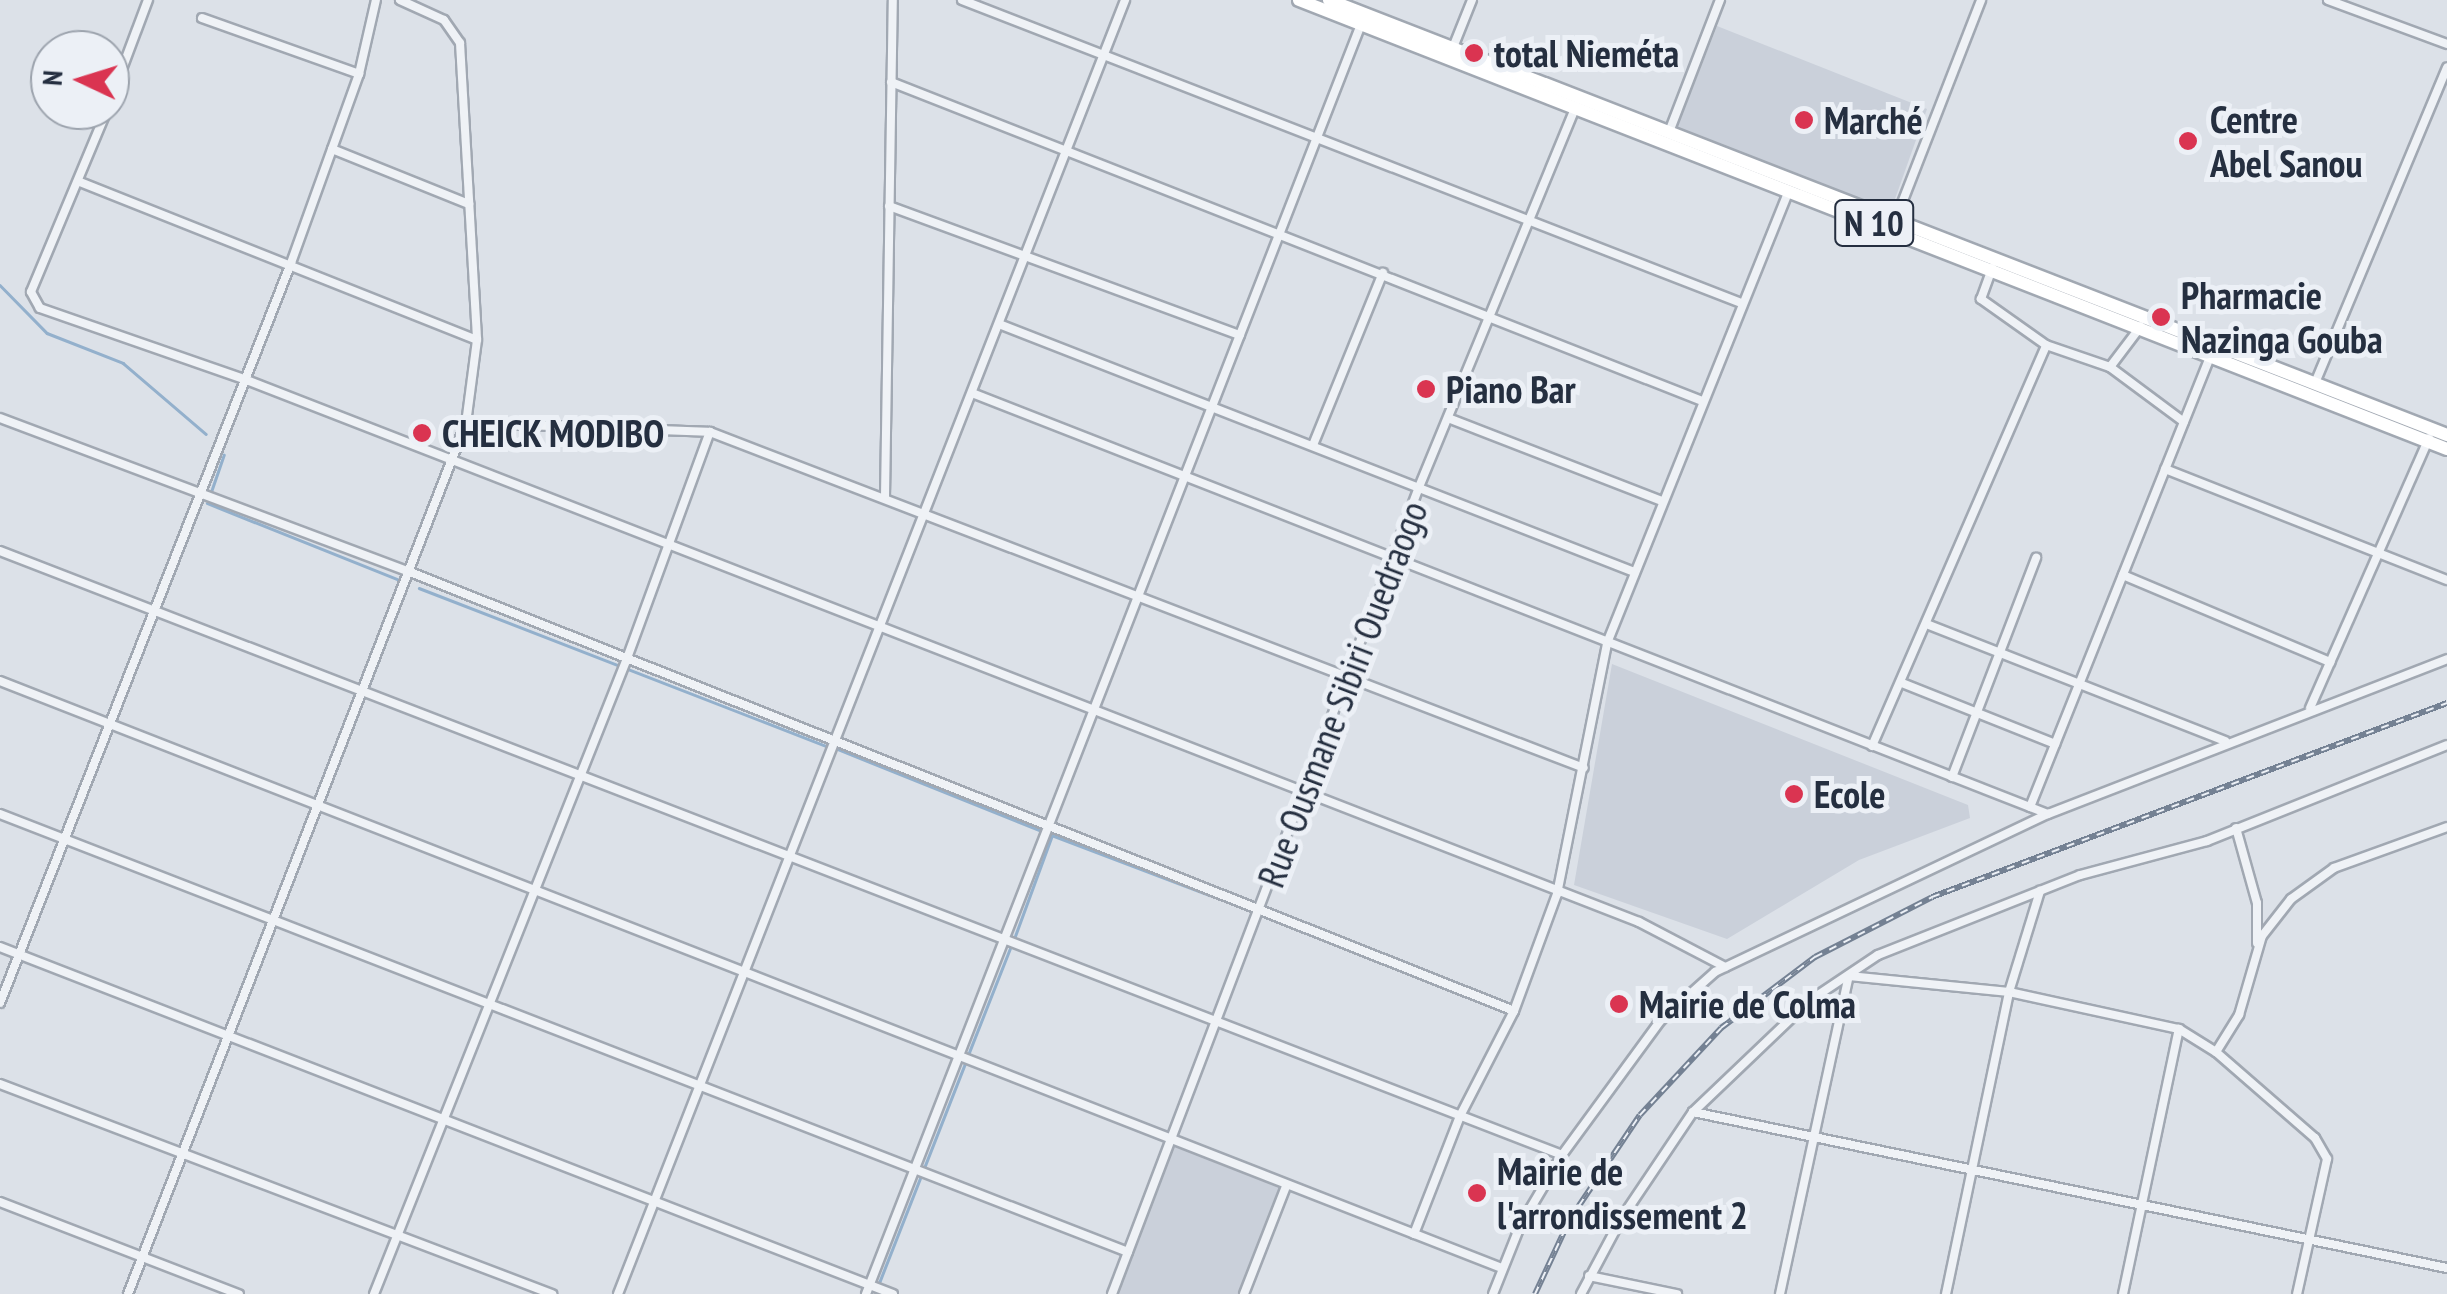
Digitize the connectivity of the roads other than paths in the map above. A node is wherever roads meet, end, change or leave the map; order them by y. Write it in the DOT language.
graph roads {
  1 [pos="148,0"];
  2 [pos="376,0"];
  3 [pos="400,0"];
  4 [pos="892,0"];
  5 [pos="962,0"];
  6 [pos="1125,0"];
  7 [pos="1299,0"];
  8 [pos="1328,0"];
  9 [pos="1472,0"];
  10 [pos="1720,0"];
  11 [pos="1980,0"];
  12 [pos="2328,0"];
  13 [pos="202,18"];
  14 [pos="1364,20"];
  15 [pos="2447,44"];
  16 [pos="130,48"];
  17 [pos="1450,53"];
  18 [pos="1103,55"];
  19 [pos="2447,67"];
  20 [pos="359,74"];
  21 [pos="891,82"];
  22 [pos="1578,102"];
  23 [pos="99,130"];
  24 [pos="1668,136"];
  25 [pos="1316,138"];
  26 [pos="332,149"];
  27 [pos="1066,150"];
  28 [pos="80,182"];
  29 [pos="1790,191"];
  30 [pos="470,204"];
  31 [pos="889,206"];
  32 [pos="1529,221"];
  33 [pos="1893,225"];
  34 [pos="1278,234"];
  35 [pos="1027,252"];
  36 [pos="291,263"];
  37 [pos="1994,265"];
  38 [pos="1384,273"];
  39 [pos="1741,304"];
  40 [pos="1490,316"];
  41 [pos="2142,323"];
  42 [pos="999,324"];
  43 [pos="1240,335"];
  44 [pos="477,340"];
  45 [pos="2046,345"];
  46 [pos="2213,350"];
  47 [pos="2110,368"];
  48 [pos="244,379"];
  49 [pos="2315,382"];
  50 [pos="972,394"];
  51 [pos="1702,400"];
  52 [pos="1211,407"];
  53 [pos="0,418"];
  54 [pos="1448,418"];
  55 [pos="2184,422"];
  56 [pos="466,423"];
  57 [pos="710,432"];
  58 [pos="2447,435"];
  59 [pos="2430,436"];
  60 [pos="1314,445"];
  61 [pos="2447,449"];
  62 [pos="450,463"];
  63 [pos="2166,468"];
  64 [pos="1184,478"];
  65 [pos="1420,487"];
  66 [pos="200,493"];
  67 [pos="884,496"];
  68 [pos="1662,501"];
  69 [pos="926,512"];
  70 [pos="670,546"];
  71 [pos="0,551"];
  72 [pos="2378,552"];
  73 [pos="1394,558"];
  74 [pos="2036,558"];
  75 [pos="410,572"];
  76 [pos="1634,572"];
  77 [pos="2123,576"];
  78 [pos="2447,580"];
  79 [pos="1140,594"];
  80 [pos="152,611"];
  81 [pos="1929,625"];
  82 [pos="878,626"];
  83 [pos="1606,643"];
  84 [pos="2000,653"];
  85 [pos="2447,659"];
  86 [pos="626,661"];
  87 [pos="2330,662"];
  88 [pos="1351,678"];
  89 [pos="0,681"];
  90 [pos="1902,683"];
  91 [pos="2079,685"];
  92 [pos="364,692"];
  93 [pos="2310,708"];
  94 [pos="1092,712"];
  95 [pos="1976,714"];
  96 [pos="112,722"];
  97 [pos="2225,742"];
  98 [pos="836,743"];
  99 [pos="2055,744"];
  100 [pos="2447,745"];
  101 [pos="1872,746"];
  102 [pos="1584,768"];
  103 [pos="579,774"];
  104 [pos="1952,777"];
  105 [pos="1305,796"];
  106 [pos="319,807"];
  107 [pos="2030,807"];
  108 [pos="0,814"];
  109 [pos="2048,814"];
  110 [pos="1049,824"];
  111 [pos="2447,827"];
  112 [pos="2236,828"];
  113 [pos="64,840"];
  114 [pos="789,857"];
  115 [pos="2040,891"];
  116 [pos="532,892"];
  117 [pos="1558,894"];
  118 [pos="1261,910"];
  119 [pos="275,923"];
  120 [pos="1004,939"];
  121 [pos="0,947"];
  122 [pos="2258,947"];
  123 [pos="19,955"];
  124 [pos="1726,967"];
  125 [pos="742,972"];
  126 [pos="1849,976"];
  127 [pos="2009,992"];
  128 [pos="0,1003"];
  129 [pos="487,1008"];
  130 [pos="1514,1011"];
  131 [pos="1218,1022"];
  132 [pos="2179,1029"];
  133 [pos="230,1035"];
  134 [pos="2216,1052"];
  135 [pos="959,1056"];
  136 [pos="0,1084"];
  137 [pos="699,1086"];
  138 [pos="1693,1112"];
  139 [pos="1460,1116"];
  140 [pos="442,1121"];
  141 [pos="1170,1138"];
  142 [pos="1816,1140"];
  143 [pos="183,1154"];
  144 [pos="1562,1155"];
  145 [pos="915,1168"];
  146 [pos="1972,1172"];
  147 [pos="1286,1186"];
  148 [pos="0,1202"];
  149 [pos="652,1204"];
  150 [pos="2140,1206"];
  151 [pos="398,1232"];
  152 [pos="1414,1234"];
  153 [pos="2309,1240"];
  154 [pos="1128,1252"];
  155 [pos="143,1254"];
  156 [pos="1502,1268"];
  157 [pos="2447,1268"];
  158 [pos="1588,1276"];
  159 [pos="868,1290"];
  160 [pos="128,1294"];
  161 [pos="239,1294"];
  162 [pos="374,1294"];
  163 [pos="552,1294"];
  164 [pos="618,1294"];
  165 [pos="892,1294"];
  166 [pos="1112,1294"];
  167 [pos="1244,1294"];
  168 [pos="1493,1294"];
  169 [pos="1581,1294"];
  170 [pos="1677,1294"];
  171 [pos="1780,1294"];
  172 [pos="1946,1294"];
  173 [pos="2123,1294"];
  174 [pos="2297,1294"];
  1 -- 16 [label="street"];
  2 -- 20 [label="street"];
  3 -- 30 [label="street"];
  4 -- 21 [label="street"];
  5 -- 18 [label="street"];
  6 -- 18 [label="street"];
  7 -- 14 [label="main road, N 10"];
  8 -- 14 [label="main road, N 10"];
  9 -- 17 [label="street"];
  10 -- 24 [label="street"];
  11 -- 33 [label="street"];
  12 -- 15 [label="street"];
  13 -- 20 [label="street"];
  14 -- 17 [label="main road, N 10"];
  14 -- 25 [label="street"];
  17 -- 22 [label="main road, N 10"];
  18 -- 25 [label="street"];
  18 -- 27 [label="street"];
  19 -- 49 [label="street"];
  20 -- 26 [label="street"];
  21 -- 27 [label="street"];
  21 -- 31 [label="street"];
  22 -- 24 [label="main road, N 10"];
  22 -- 32 [label="street, Rue Ousmane Sibiri Ouedraogo"];
  23 -- 28 [label="street"];
  24 -- 29 [label="main road, N 10"];
  24 -- 33 [label="main road, N 10"];
  25 -- 32 [label="street"];
  25 -- 34 [label="street"];
  26 -- 30 [label="street"];
  26 -- 36 [label="street"];
  27 -- 34 [label="street"];
  27 -- 35 [label="street"];
  28 -- 36 [label="street"];
  28 -- 48 [label="street"];
  29 -- 33 [label="main road, N 10"];
  29 -- 39 [label="street"];
  30 -- 44 [label="street"];
  31 -- 35 [label="street"];
  31 -- 67 [label="street"];
  32 -- 39 [label="street"];
  32 -- 40 [label="street, Rue Ousmane Sibiri Ouedraogo"];
  33 -- 37 [label="main road, N 10"];
  34 -- 38 [label="street"];
  34 -- 43 [label="street"];
  35 -- 42 [label="street"];
  35 -- 43 [label="street"];
  36 -- 44 [label="street"];
  36 -- 48 [label="street"];
  37 -- 41 [label="main road, N 10"];
  37 -- 45 [label="street"];
  38 -- 40 [label="street"];
  38 -- 60 [label="street"];
  39 -- 51 [label="street"];
  40 -- 51 [label="street"];
  40 -- 54 [label="street, Rue Ousmane Sibiri Ouedraogo"];
  41 -- 46 [label="main road, N 10"];
  41 -- 47 [label="street"];
  42 -- 50 [label="street"];
  42 -- 52 [label="street"];
  43 -- 52 [label="street"];
  44 -- 56 [label="street"];
  45 -- 47 [label="street"];
  45 -- 81 [label="street"];
  46 -- 49 [label="main road, N 10"];
  46 -- 55 [label="street"];
  46 -- 59 [label="main road, N 10"];
  47 -- 55 [label="street"];
  48 -- 62 [label="street"];
  48 -- 66 [label="street"];
  49 -- 59 [label="main road, N 10"];
  50 -- 64 [label="street"];
  50 -- 69 [label="street"];
  51 -- 68 [label="street"];
  52 -- 60 [label="street"];
  52 -- 64 [label="street"];
  53 -- 66 [label="street"];
  54 -- 65 [label="street, Rue Ousmane Sibiri Ouedraogo"];
  54 -- 68 [label="street"];
  55 -- 63 [label="street"];
  56 -- 57 [label="street"];
  56 -- 62 [label="street"];
  57 -- 67 [label="street"];
  57 -- 70 [label="street"];
  58 -- 59 [label="main road, N 10"];
  59 -- 61 [label="main road, N 10"];
  59 -- 72 [label="street"];
  60 -- 65 [label="street"];
  62 -- 70 [label="street"];
  62 -- 75 [label="street"];
  63 -- 72 [label="street"];
  63 -- 77 [label="street"];
  64 -- 73 [label="street"];
  64 -- 79 [label="street"];
  65 -- 73 [label="street, Rue Ousmane Sibiri Ouedraogo"];
  65 -- 76 [label="street"];
  66 -- 75 [label="street"];
  66 -- 80 [label="street"];
  67 -- 69 [label="street"];
  68 -- 76 [label="street"];
  69 -- 79 [label="street"];
  69 -- 82 [label="street"];
  70 -- 82 [label="street"];
  70 -- 86 [label="street"];
  71 -- 80 [label="street"];
  72 -- 78 [label="street"];
  72 -- 87 [label="street"];
  73 -- 83 [label="street"];
  73 -- 88 [label="street, Rue Ousmane Sibiri Ouedraogo"];
  74 -- 84 [label="street"];
  75 -- 86 [label="street"];
  75 -- 92 [label="street"];
  76 -- 83 [label="street"];
  77 -- 87 [label="street"];
  77 -- 91 [label="street"];
  79 -- 88 [label="street"];
  79 -- 94 [label="street"];
  80 -- 92 [label="street"];
  80 -- 96 [label="street"];
  81 -- 84 [label="street"];
  81 -- 90 [label="street"];
  82 -- 94 [label="street"];
  82 -- 98 [label="street"];
  83 -- 101 [label="street"];
  83 -- 102 [label="street"];
  84 -- 91 [label="street"];
  84 -- 95 [label="street"];
  85 -- 93 [label="street"];
  86 -- 98 [label="street"];
  86 -- 103 [label="street"];
  87 -- 93 [label="street"];
  88 -- 102 [label="street"];
  88 -- 105 [label="street, Rue Ousmane Sibiri Ouedraogo"];
  89 -- 96 [label="street"];
  90 -- 95 [label="street"];
  90 -- 101 [label="street"];
  91 -- 97 [label="street"];
  91 -- 99 [label="street"];
  92 -- 103 [label="street"];
  92 -- 106 [label="street"];
  93 -- 97 [label="street"];
  94 -- 105 [label="street"];
  94 -- 110 [label="street"];
  95 -- 99 [label="street"];
  95 -- 104 [label="street"];
  96 -- 106 [label="street"];
  96 -- 113 [label="street"];
  97 -- 109 [label="street"];
  98 -- 110 [label="street"];
  98 -- 114 [label="street"];
  99 -- 107 [label="street"];
  100 -- 112 [label="street"];
  101 -- 104 [label="street"];
  102 -- 117 [label="street"];
  103 -- 114 [label="street"];
  103 -- 116 [label="street"];
  104 -- 107 [label="street"];
  105 -- 117 [label="street"];
  105 -- 118 [label="street, Rue Ousmane Sibiri Ouedraogo"];
  106 -- 116 [label="street"];
  106 -- 119 [label="street"];
  107 -- 109 [label="street"];
  108 -- 113 [label="street"];
  109 -- 124 [label="street"];
  110 -- 118 [label="street"];
  110 -- 120 [label="street"];
  111 -- 122 [label="street"];
  112 -- 115 [label="street"];
  112 -- 122 [label="street"];
  113 -- 119 [label="street"];
  113 -- 123 [label="street"];
  114 -- 120 [label="street"];
  114 -- 125 [label="street"];
  115 -- 126 [label="street"];
  115 -- 127 [label="street"];
  116 -- 125 [label="street"];
  116 -- 129 [label="street"];
  117 -- 124 [label="street"];
  117 -- 130 [label="street"];
  118 -- 130 [label="street"];
  118 -- 131 [label="street, Rue Ousmane Sibiri Ouedraogo"];
  119 -- 129 [label="street"];
  119 -- 133 [label="street"];
  120 -- 131 [label="street"];
  120 -- 135 [label="street"];
  121 -- 123 [label="street"];
  122 -- 134 [label="street"];
  123 -- 128 [label="street"];
  123 -- 133 [label="street"];
  124 -- 144 [label="street"];
  125 -- 135 [label="street"];
  125 -- 137 [label="street"];
  126 -- 127 [label="street"];
  126 -- 138 [label="street"];
  126 -- 142 [label="street"];
  127 -- 132 [label="street"];
  127 -- 146 [label="street"];
  129 -- 137 [label="street"];
  129 -- 140 [label="street"];
  130 -- 139 [label="street"];
  131 -- 139 [label="street"];
  131 -- 141 [label="street, Rue Ousmane Sibiri Ouedraogo"];
  132 -- 134 [label="street"];
  132 -- 150 [label="street"];
  133 -- 140 [label="street"];
  133 -- 143 [label="street"];
  134 -- 153 [label="street"];
  135 -- 141 [label="street"];
  135 -- 145 [label="street"];
  136 -- 143 [label="street"];
  137 -- 145 [label="street"];
  137 -- 149 [label="street"];
  138 -- 142 [label="street"];
  138 -- 158 [label="street"];
  139 -- 144 [label="street"];
  139 -- 152 [label="street"];
  140 -- 149 [label="street"];
  140 -- 151 [label="street"];
  141 -- 147 [label="street"];
  141 -- 154 [label="street, Rue Ousmane Sibiri Ouedraogo"];
  142 -- 146 [label="street"];
  142 -- 171 [label="street"];
  143 -- 151 [label="street"];
  143 -- 155 [label="street"];
  144 -- 156 [label="street"];
  145 -- 154 [label="street"];
  145 -- 159 [label="street"];
  146 -- 150 [label="street"];
  146 -- 172 [label="street"];
  147 -- 152 [label="street"];
  147 -- 167 [label="street"];
  148 -- 155 [label="street"];
  149 -- 159 [label="street"];
  149 -- 164 [label="street"];
  150 -- 153 [label="street"];
  150 -- 173 [label="street"];
  151 -- 162 [label="street"];
  151 -- 163 [label="street"];
  152 -- 156 [label="street"];
  153 -- 157 [label="street"];
  153 -- 174 [label="street"];
  154 -- 166 [label="street, Rue Ousmane Sibiri Ouedraogo"];
  155 -- 160 [label="street"];
  155 -- 161 [label="street"];
  156 -- 168 [label="street"];
  158 -- 169 [label="street"];
  158 -- 170 [label="street"];
  159 -- 165 [label="street"];
}
